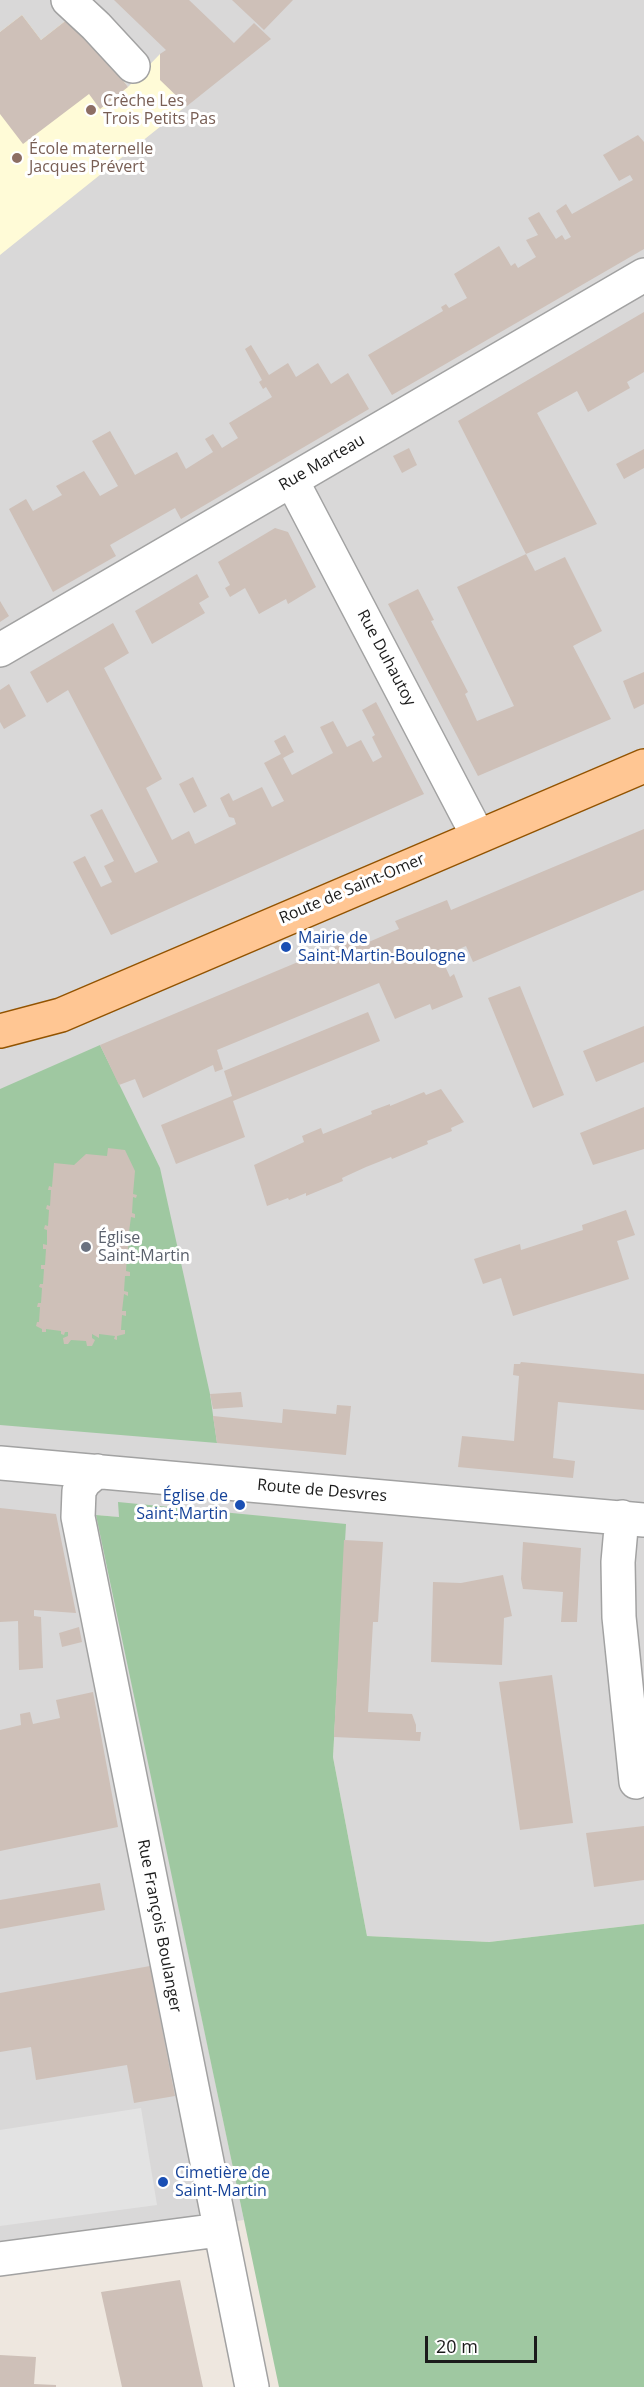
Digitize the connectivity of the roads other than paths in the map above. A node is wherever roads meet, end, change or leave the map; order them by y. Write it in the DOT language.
graph roads {
  1 [pos="68,0"];
  2 [pos="133,66"];
  3 [pos="644,275"];
  4 [pos="292,481"];
  5 [pos="0,650"];
  6 [pos="644,766"];
  7 [pos="478,836"];
  8 [pos="61,1014"];
  9 [pos="0,1031"];
  10 [pos="0,1055"];
  11 [pos="0,1463"];
  12 [pos="97,1471"];
  13 [pos="633,1518"];
  14 [pos="636,1782"];
  15 [pos="219,2230"];
  16 [pos="0,2259"];
  17 [pos="252,2387"];
  1 -- 2 [label="street"];
  3 -- 4 [label="street, Rue Marteau"];
  4 -- 5 [label="street, Rue Marteau"];
  4 -- 7 [label="street, Rue Duhautoy"];
  6 -- 7 [label="main road, Route de Saint-Omer"];
  7 -- 8 [label="main road, Route de Saint-Omer"];
  8 -- 9 [label="main road, Route de Saint-Omer"];
  8 -- 10 [label="main road, Route de Saint-Omer"];
  11 -- 12 [label="street, Route de Desvres"];
  12 -- 13 [label="street, Route de Desvres"];
  12 -- 15 [label="street, Rue François Boulanger"];
  13 -- 14 [label="street"];
  15 -- 16 [label="street"];
  15 -- 17 [label="street, Rue François Boulanger"];
}
